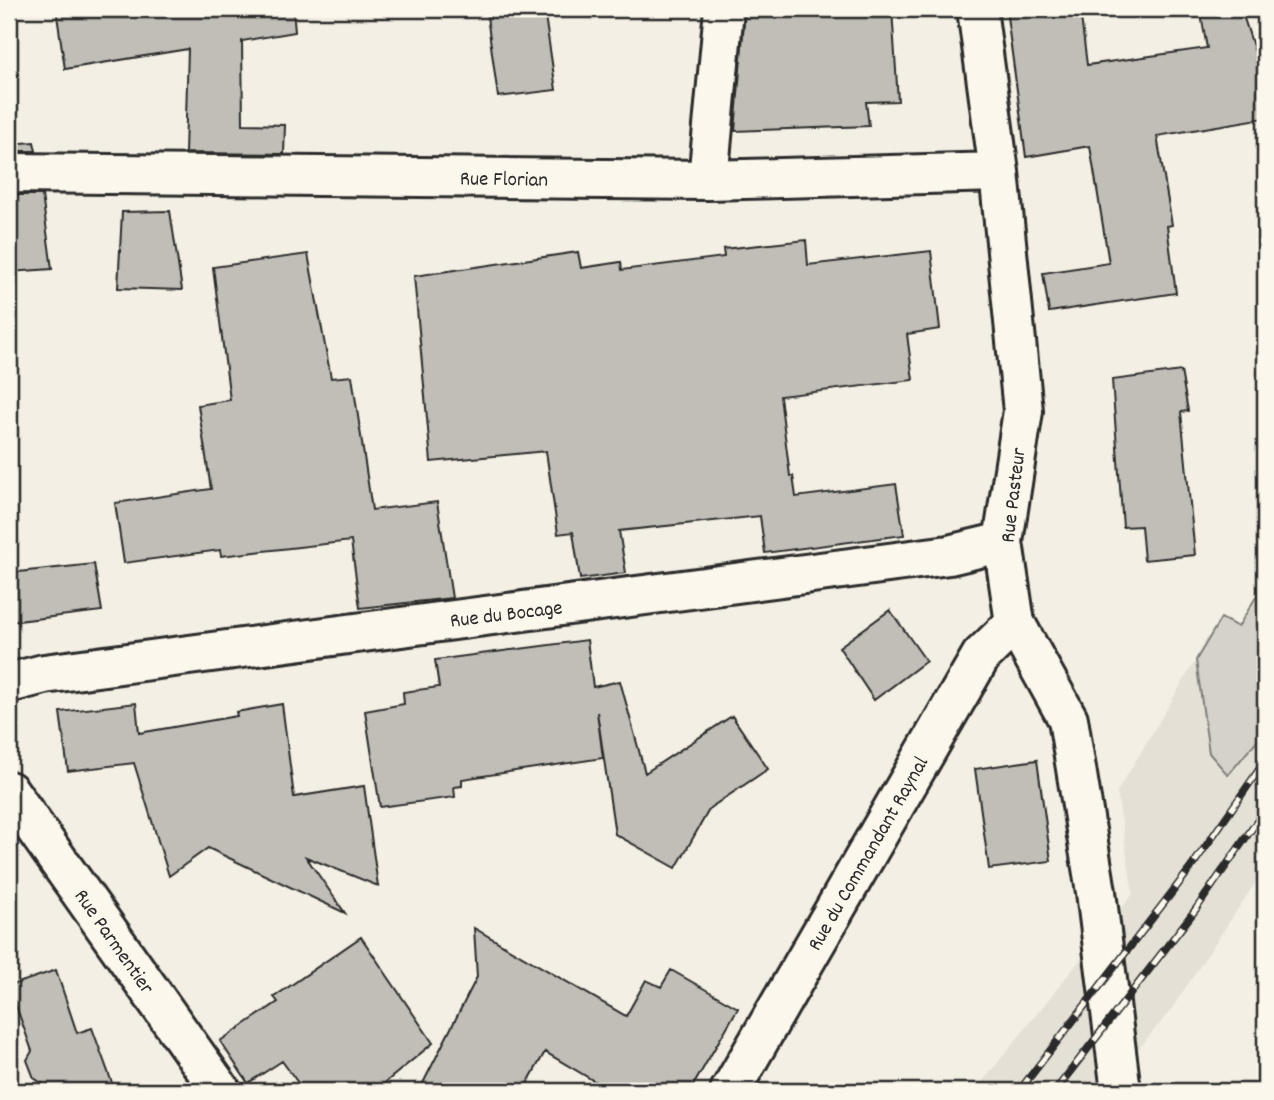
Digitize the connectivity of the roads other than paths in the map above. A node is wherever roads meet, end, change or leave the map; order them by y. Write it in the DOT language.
graph roads {
  1 [pos="724,9"];
  2 [pos="977,9"];
  3 [pos="999,172"];
  4 [pos="9,173"];
  5 [pos="708,180"];
  6 [pos="1003,542"];
  7 [pos="1015,623"];
  8 [pos="9,683"];
  9 [pos="9,791"];
  10 [pos="221,1091"];
  11 [pos="730,1091"];
  12 [pos="1121,1091"];
  1 -- 5 [label="street"];
  2 -- 3 [label="street, Rue Pasteur"];
  3 -- 5 [label="street, Rue Florian"];
  3 -- 6 [label="street, Rue Pasteur"];
  4 -- 5 [label="street, Rue Florian"];
  6 -- 7 [label="street, Rue Pasteur"];
  6 -- 8 [label="street, Rue du Bocage"];
  7 -- 11 [label="street, Rue du Commandant Raynal"];
  7 -- 12 [label="street, Rue Pasteur"];
  9 -- 10 [label="street, Rue Parmentier"];
}
